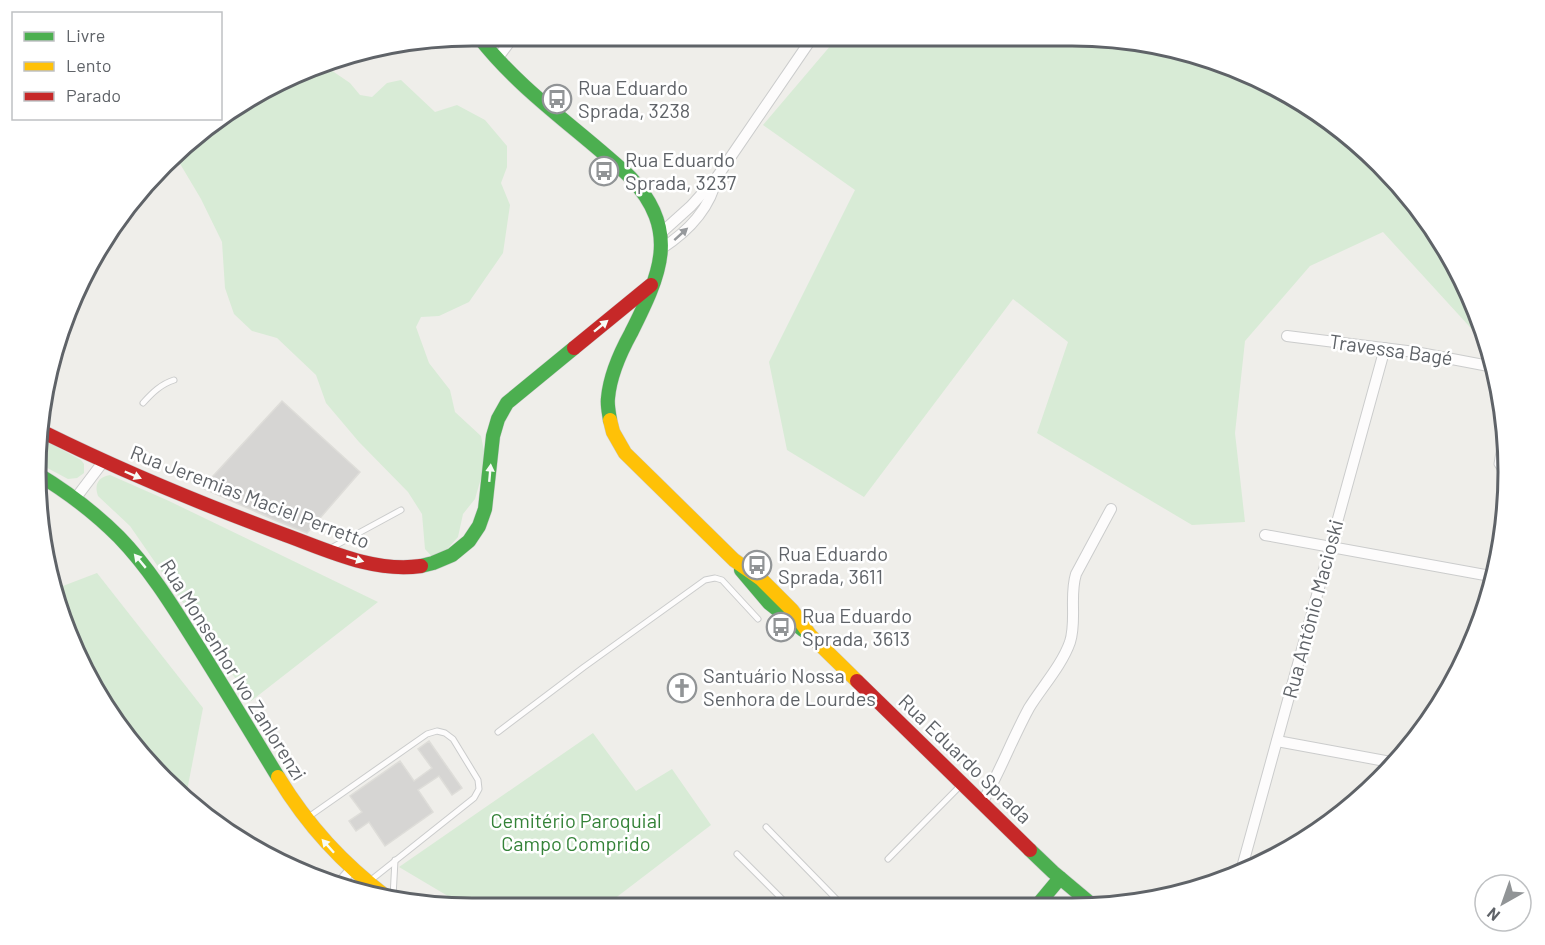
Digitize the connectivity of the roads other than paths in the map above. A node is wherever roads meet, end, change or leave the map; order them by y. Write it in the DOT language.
graph roads {
  1 [pos="486,46"];
  2 [pos="507,46"];
  3 [pos="807,46"];
  4 [pos="497,59"];
  5 [pos="717,177"];
  6 [pos="661,233"];
  7 [pos="661,249"];
  8 [pos="654,283"];
  9 [pos="1287,336"];
  10 [pos="1385,348"];
  11 [pos="1485,365"];
  12 [pos="174,380"];
  13 [pos="142,403"];
  14 [pos="48,435"];
  15 [pos="103,462"];
  16 [pos="46,480"];
  17 [pos="75,499"];
  18 [pos="1111,509"];
  19 [pos="401,510"];
  20 [pos="1265,535"];
  21 [pos="1330,547"];
  22 [pos="327,550"];
  23 [pos="1486,575"];
  24 [pos="758,619"];
  25 [pos="498,732"];
  26 [pos="1277,741"];
  27 [pos="1386,761"];
  28 [pos="962,783"];
  29 [pos="982,802"];
  30 [pos="306,819"];
  31 [pos="766,827"];
  32 [pos="737,855"];
  33 [pos="888,858"];
  34 [pos="395,860"];
  35 [pos="1243,863"];
  36 [pos="352,869"];
  37 [pos="344,878"];
  38 [pos="1060,878"];
  39 [pos="367,883"];
  40 [pos="371,886"];
  41 [pos="393,891"];
  42 [pos="781,898"];
  43 [pos="835,898"];
  44 [pos="1043,898"];
  45 [pos="1084,898"];
  1 -- 4 [label="main road, Rua Eduardo Sprada"];
  2 -- 4 [label="street"];
  3 -- 5 [label="street"];
  4 -- 6 [label="main road, Rua Eduardo Sprada"];
  5 -- 6 [label="street"];
  7 -- 5 [label="street, one-way"];
  6 -- 7 [label="main road, Rua Eduardo Sprada"];
  7 -- 8 [label="main road, Rua Eduardo Sprada"];
  22 -- 8 [label="main road, Rua Jeremias Maciel Perretto, one-way"];
  8 -- 28 [label="main road, Rua Eduardo Sprada"];
  9 -- 10 [label="street, Travessa Bagé"];
  10 -- 11 [label="street, Travessa Bagé"];
  10 -- 21 [label="street, Rua Antônio Macioski"];
  12 -- 13 [label="lane"];
  14 -- 15 [label="main road, Rua Jeremias Maciel Perretto"];
  15 -- 17 [label="street"];
  15 -- 22 [label="main road, Rua Jeremias Maciel Perretto, one-way"];
  16 -- 17 [label="main road, Rua Monsenhor Ivo Zanlorenzi"];
  30 -- 17 [label="main road, Rua Monsenhor Ivo Zanlorenzi, one-way"];
  18 -- 29 [label="street"];
  19 -- 22 [label="lane"];
  20 -- 21 [label="street"];
  21 -- 23 [label="street"];
  21 -- 26 [label="street, Rua Antônio Macioski"];
  24 -- 25 [label="lane"];
  26 -- 27 [label="street"];
  26 -- 35 [label="street, Rua Antônio Macioski"];
  28 -- 29 [label="main road, Rua Eduardo Sprada"];
  28 -- 33 [label="lane"];
  29 -- 38 [label="main road, Rua Eduardo Sprada"];
  30 -- 34 [label="lane"];
  36 -- 30 [label="main road, Rua Monsenhor Ivo Zanlorenzi, one-way"];
  31 -- 43 [label="lane"];
  32 -- 42 [label="lane"];
  34 -- 39 [label="lane"];
  34 -- 41 [label="lane"];
  36 -- 37 [label="street"];
  36 -- 39 [label="main road, Rua Monsenhor Ivo Zanlorenzi"];
  38 -- 44 [label="main road"];
  38 -- 45 [label="main road, Rua Eduardo Sprada"];
  39 -- 40 [label="main road, Rua Monsenhor Ivo Zanlorenzi"];
}
